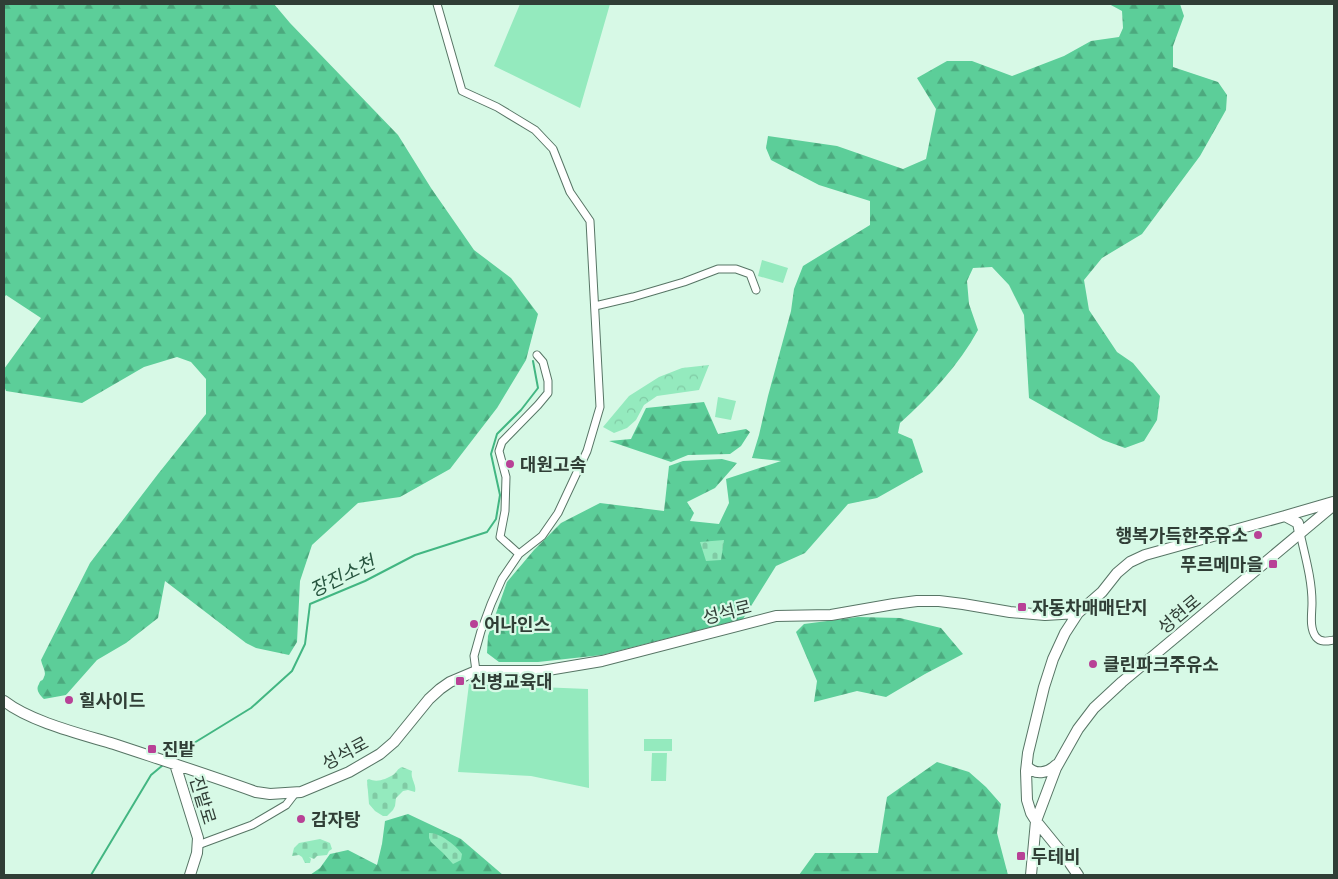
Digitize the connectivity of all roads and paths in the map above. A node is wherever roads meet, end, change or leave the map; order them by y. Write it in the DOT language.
graph roads {
  1 [pos="437,4"];
  2 [pos="756,290"];
  3 [pos="594,306"];
  4 [pos="537,355"];
  5 [pos="1334,503"];
  6 [pos="1286,516"];
  7 [pos="1300,533"];
  8 [pos="519,554"];
  9 [pos="1078,614"];
  10 [pos="1334,640"];
  11 [pos="476,670"];
  12 [pos="4,701"];
  13 [pos="1060,760"];
  14 [pos="174,763"];
  15 [pos="1027,766"];
  16 [pos="296,792"];
  17 [pos="1036,821"];
  18 [pos="198,845"];
  19 [pos="190,875"];
  20 [pos="1031,875"];
  21 [pos="1078,875"];
  1 -- 3 [label="street"];
  2 -- 3 [label="street"];
  3 -- 8 [label="street"];
  4 -- 8 [label="street"];
  5 -- 6 [label="street"];
  5 -- 7 [label="street, 성현로"];
  6 -- 7 [label="street"];
  6 -- 9 [label="street"];
  7 -- 10 [label="street"];
  7 -- 13 [label="street, 성현로"];
  8 -- 11 [label="street"];
  9 -- 11 [label="street, 성석로"];
  9 -- 15 [label="street"];
  11 -- 16 [label="street, 성석로"];
  12 -- 14 [label="street, 성석로"];
  13 -- 15 [label="street"];
  13 -- 17 [label="street, 성현로"];
  14 -- 16 [label="street, 성석로"];
  14 -- 18 [label="street, 진밭로"];
  15 -- 17 [label="street"];
  16 -- 18 [label="street"];
  17 -- 20 [label="street, 성현로"];
  17 -- 21 [label="street"];
  18 -- 19 [label="street, 진밭로"];
}
